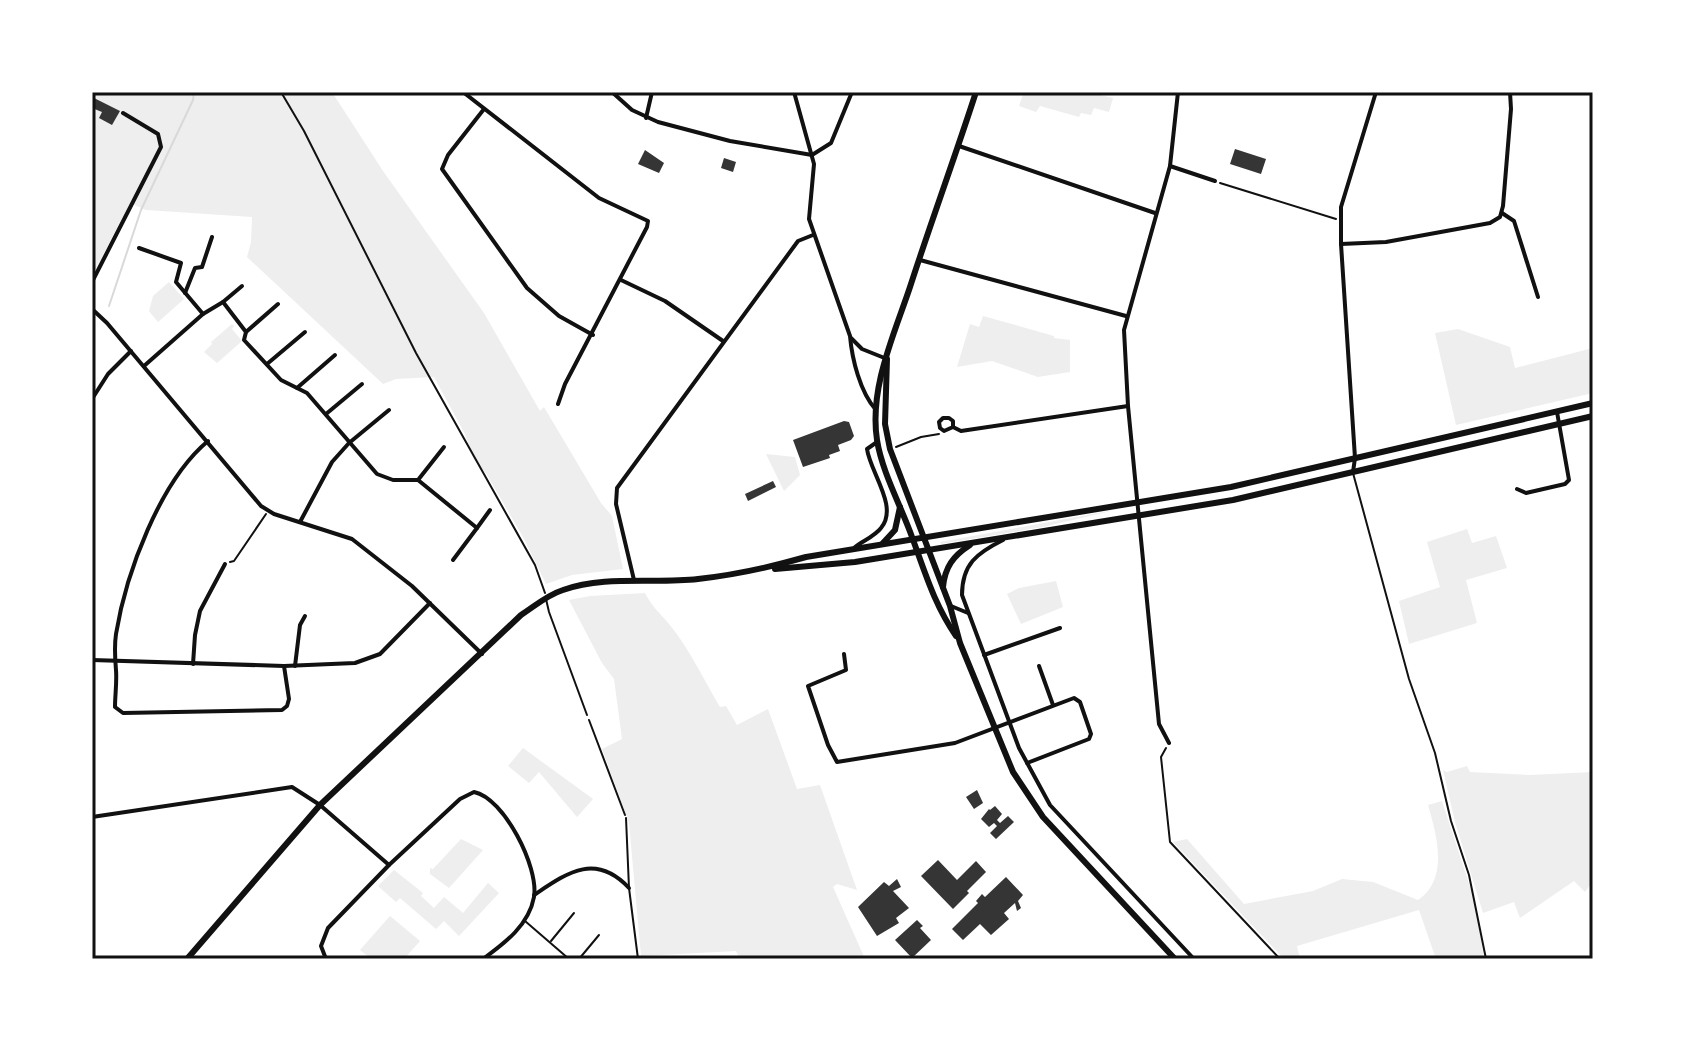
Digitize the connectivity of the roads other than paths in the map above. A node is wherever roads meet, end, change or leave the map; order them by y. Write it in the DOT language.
graph roads {
  1 [pos="463,92"];
  2 [pos="612,92"];
  3 [pos="652,92"];
  4 [pos="794,92"];
  5 [pos="852,92"];
  6 [pos="976,92"];
  7 [pos="1178,92"];
  8 [pos="1376,92"];
  9 [pos="1510,92"];
  10 [pos="484,108"];
  11 [pos="123,113"];
  12 [pos="646,118"];
  13 [pos="959,146"];
  14 [pos="812,155"];
  15 [pos="1170,166"];
  16 [pos="1215,181"];
  17 [pos="1155,213"];
  18 [pos="1502,213"];
  19 [pos="813,235"];
  20 [pos="212,237"];
  21 [pos="1341,244"];
  22 [pos="139,248"];
  23 [pos="919,259"];
  24 [pos="621,280"];
  25 [pos="92,282"];
  26 [pos="242,286"];
  27 [pos="185,293"];
  28 [pos="1538,297"];
  29 [pos="223,302"];
  30 [pos="278,304"];
  31 [pos="92,309"];
  32 [pos="203,314"];
  33 [pos="1126,316"];
  34 [pos="246,332"];
  35 [pos="305,332"];
  36 [pos="593,335"];
  37 [pos="850,336"];
  38 [pos="723,341"];
  39 [pos="131,351"];
  40 [pos="335,355"];
  41 [pos="887,359"];
  42 [pos="267,364"];
  43 [pos="144,366"];
  44 [pos="362,384"];
  45 [pos="297,388"];
  46 [pos="92,399"];
  47 [pos="1593,403"];
  48 [pos="558,404"];
  49 [pos="1128,406"];
  50 [pos="389,410"];
  51 [pos="876,411"];
  52 [pos="1557,412"];
  53 [pos="326,414"];
  54 [pos="1593,416"];
  55 [pos="1558,424"];
  56 [pos="953,427"];
  57 [pos="208,441"];
  58 [pos="877,442"];
  59 [pos="349,443"];
  60 [pos="444,447"];
  61 [pos="1355,458"];
  62 [pos="1353,472"];
  63 [pos="418,480"];
  64 [pos="1517,489"];
  65 [pos="1138,503"];
  66 [pos="900,505"];
  67 [pos="490,510"];
  68 [pos="1138,515"];
  69 [pos="300,522"];
  70 [pos="477,528"];
  71 [pos="924,538"];
  72 [pos="1007,538"];
  73 [pos="913,540"];
  74 [pos="973,542"];
  75 [pos="880,545"];
  76 [pos="852,550"];
  77 [pos="927,550"];
  78 [pos="917,552"];
  79 [pos="453,560"];
  80 [pos="225,564"];
  81 [pos="763,569"];
  82 [pos="631,582"];
  83 [pos="943,591"];
  84 [pos="546,597"];
  85 [pos="430,603"];
  86 [pos="950,606"];
  87 [pos="968,613"];
  88 [pos="305,616"];
  89 [pos="1060,628"];
  90 [pos="960,643"];
  91 [pos="482,654"];
  92 [pos="844,654"];
  93 [pos="984,655"];
  94 [pos="92,660"];
  95 [pos="113,661"];
  96 [pos="193,664"];
  97 [pos="284,666"];
  98 [pos="295,666"];
  99 [pos="1039,666"];
  100 [pos="1053,705"];
  101 [pos="587,715"];
  102 [pos="1009,722"];
  103 [pos="996,727"];
  104 [pos="1169,743"];
  105 [pos="1027,763"];
  106 [pos="320,805"];
  107 [pos="1052,807"];
  108 [pos="92,817"];
  109 [pos="1043,817"];
  110 [pos="626,818"];
  111 [pos="389,865"];
  112 [pos="1120,879"];
  113 [pos="629,888"];
  114 [pos="1110,889"];
  115 [pos="534,895"];
  116 [pos="574,913"];
  117 [pos="524,920"];
  118 [pos="599,935"];
  119 [pos="550,942"];
  120 [pos="187,959"];
  121 [pos="326,959"];
  122 [pos="483,959"];
  123 [pos="569,959"];
  124 [pos="579,959"];
  125 [pos="638,959"];
  126 [pos="1175,959"];
  127 [pos="1194,959"];
  128 [pos="1486,959"];
  1 -- 10 [label="street"];
  2 -- 12 [label="street"];
  3 -- 12 [label="street"];
  4 -- 14 [label="street"];
  5 -- 14 [label="street"];
  6 -- 13 [label="main road"];
  7 -- 15 [label="street"];
  8 -- 21 [label="street"];
  9 -- 18 [label="street"];
  10 -- 24 [label="street"];
  10 -- 36 [label="street"];
  11 -- 25 [label="street"];
  12 -- 14 [label="street"];
  13 -- 17 [label="street"];
  13 -- 23 [label="main road"];
  14 -- 19 [label="street"];
  15 -- 16 [label="street"];
  15 -- 17 [label="street"];
  17 -- 33 [label="street"];
  18 -- 21 [label="street"];
  18 -- 28 [label="street"];
  19 -- 37 [label="street"];
  19 -- 38 [label="street"];
  20 -- 27 [label="street"];
  21 -- 61 [label="street"];
  22 -- 27 [label="street"];
  23 -- 33 [label="street"];
  23 -- 41 [label="main road"];
  24 -- 36 [label="street"];
  24 -- 38 [label="street"];
  26 -- 29 [label="street"];
  27 -- 32 [label="street"];
  29 -- 32 [label="street"];
  29 -- 34 [label="street"];
  30 -- 34 [label="street"];
  31 -- 39 [label="street"];
  32 -- 43 [label="street"];
  33 -- 49 [label="street"];
  34 -- 42 [label="street"];
  35 -- 42 [label="street"];
  36 -- 48 [label="street"];
  37 -- 41 [label="street"];
  37 -- 51 [label="street"];
  38 -- 82 [label="street"];
  39 -- 43 [label="street"];
  39 -- 46 [label="street"];
  40 -- 45 [label="street"];
  41 -- 51 [label="main road"];
  41 -- 71 [label="main road"];
  42 -- 45 [label="street"];
  43 -- 57 [label="street"];
  44 -- 53 [label="street"];
  45 -- 53 [label="street"];
  47 -- 52 [label="main road"];
  49 -- 56 [label="street"];
  49 -- 65 [label="street"];
  50 -- 59 [label="street"];
  51 -- 58 [label="main road"];
  52 -- 55 [label="street"];
  52 -- 61 [label="main road"];
  53 -- 59 [label="street"];
  54 -- 55 [label="main road"];
  55 -- 62 [label="main road"];
  55 -- 64 [label="street"];
  56 -- 56 [label="street"];
  57 -- 69 [label="street"];
  57 -- 95 [label="street"];
  58 -- 66 [label="main road"];
  58 -- 76 [label="street"];
  59 -- 63 [label="street"];
  59 -- 69 [label="street"];
  60 -- 63 [label="street"];
  61 -- 62 [label="street"];
  61 -- 65 [label="main road"];
  62 -- 68 [label="main road"];
  62 -- 128 [label="lane"];
  63 -- 70 [label="street"];
  65 -- 68 [label="street"];
  65 -- 71 [label="main road"];
  66 -- 73 [label="main road"];
  66 -- 75 [label="main road"];
  67 -- 70 [label="street"];
  68 -- 72 [label="main road"];
  68 -- 104 [label="street"];
  69 -- 85 [label="street"];
  70 -- 79 [label="street"];
  71 -- 73 [label="main road"];
  71 -- 77 [label="main road"];
  72 -- 74 [label="main road"];
  72 -- 87 [label="street"];
  73 -- 75 [label="main road"];
  73 -- 78 [label="main road"];
  74 -- 77 [label="main road"];
  74 -- 83 [label="main road"];
  75 -- 76 [label="main road"];
  76 -- 81 [label="main road"];
  77 -- 78 [label="main road"];
  77 -- 83 [label="main road"];
  78 -- 81 [label="main road"];
  78 -- 90 [label="main road"];
  80 -- 96 [label="street"];
  81 -- 82 [label="main road"];
  82 -- 84 [label="main road"];
  83 -- 86 [label="main road"];
  84 -- 91 [label="main road"];
  84 -- 101 [label="lane"];
  85 -- 91 [label="street"];
  85 -- 98 [label="street"];
  86 -- 87 [label="street"];
  86 -- 90 [label="main road"];
  87 -- 93 [label="street"];
  88 -- 98 [label="street"];
  89 -- 93 [label="street"];
  90 -- 103 [label="main road"];
  91 -- 106 [label="main road"];
  92 -- 103 [label="street"];
  93 -- 102 [label="street"];
  94 -- 95 [label="street"];
  95 -- 96 [label="street"];
  95 -- 97 [label="street"];
  96 -- 97 [label="street"];
  97 -- 98 [label="street"];
  99 -- 100 [label="street"];
  100 -- 102 [label="street"];
  100 -- 105 [label="street"];
  102 -- 103 [label="street"];
  102 -- 105 [label="street"];
  103 -- 109 [label="main road"];
  105 -- 107 [label="street"];
  106 -- 108 [label="street"];
  106 -- 111 [label="street"];
  106 -- 120 [label="main road"];
  107 -- 109 [label="street"];
  107 -- 112 [label="street"];
  109 -- 114 [label="main road"];
  110 -- 113 [label="lane"];
  111 -- 115 [label="street"];
  111 -- 121 [label="street"];
  112 -- 114 [label="street"];
  112 -- 127 [label="street"];
  113 -- 115 [label="street"];
  113 -- 125 [label="lane"];
  114 -- 126 [label="main road"];
  115 -- 117 [label="street"];
  116 -- 119 [label="lane"];
  117 -- 119 [label="lane"];
  117 -- 122 [label="street"];
  118 -- 124 [label="lane"];
  119 -- 123 [label="lane"];
}
